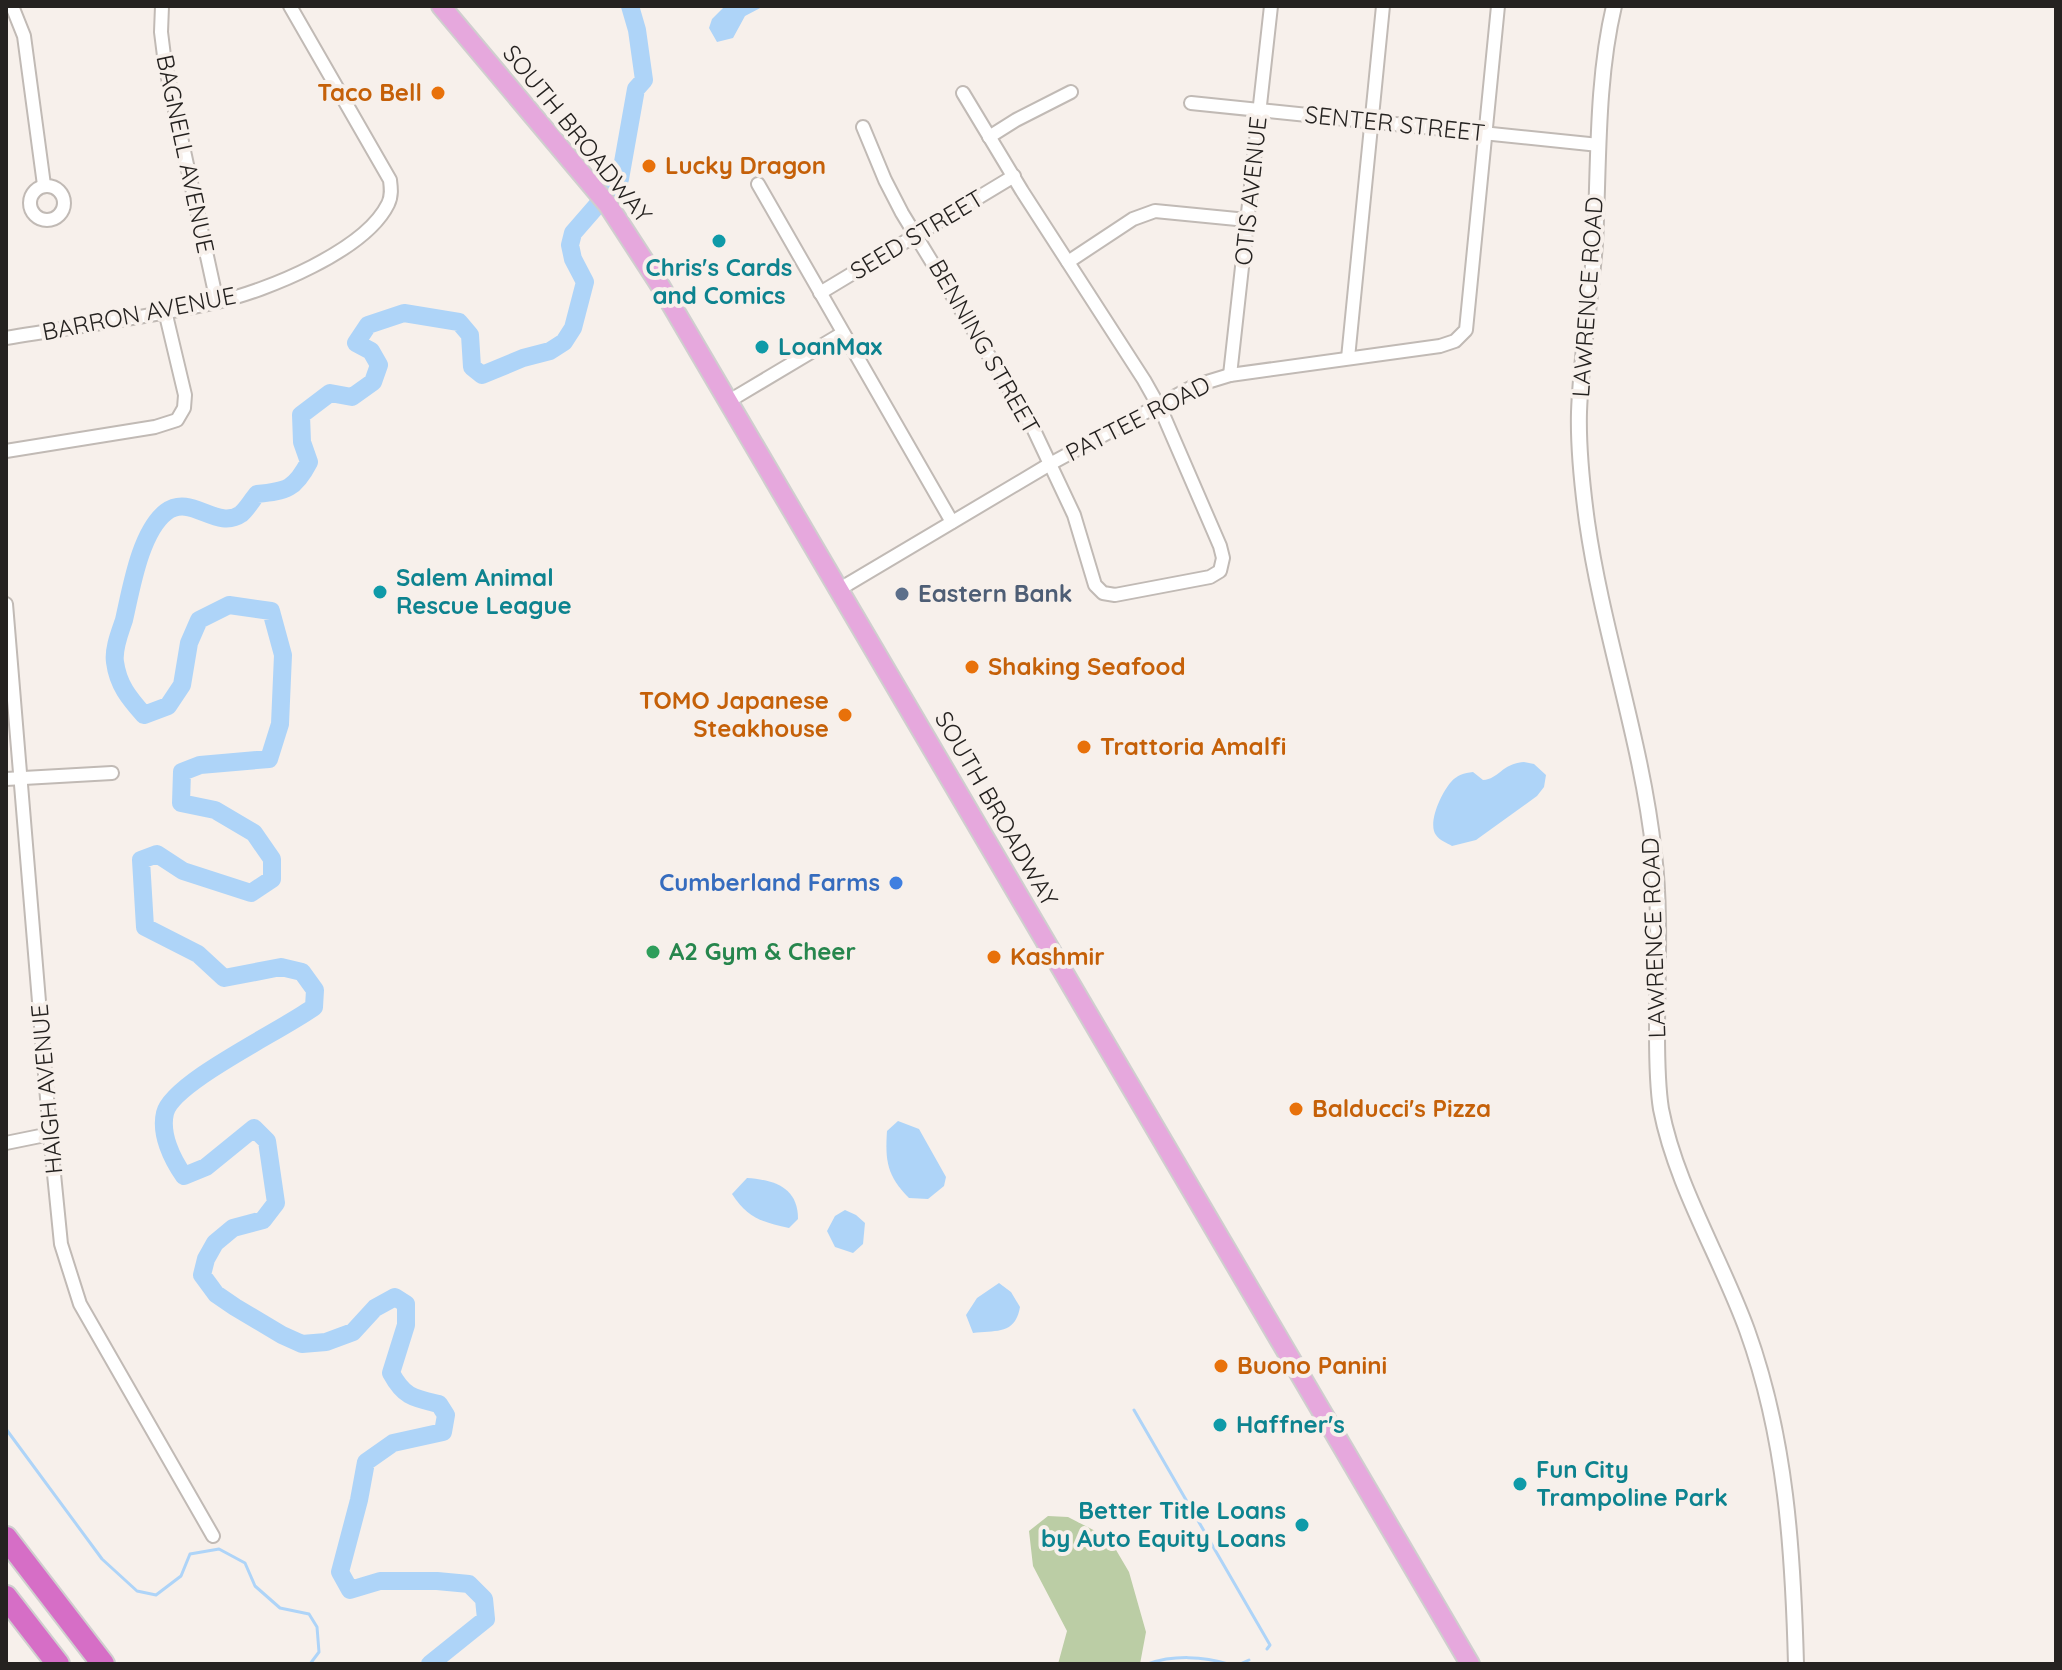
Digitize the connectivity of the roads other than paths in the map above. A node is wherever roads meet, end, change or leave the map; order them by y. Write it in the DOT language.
graph roads {
  1 [pos="12,6"];
  2 [pos="162,6"];
  3 [pos="290,6"];
  4 [pos="441,6"];
  5 [pos="1271,6"];
  6 [pos="1383,6"];
  7 [pos="1498,6"];
  8 [pos="1614,6"];
  9 [pos="1071,92"];
  10 [pos="963,93"];
  11 [pos="1191,103"];
  12 [pos="1260,110"];
  13 [pos="1373,122"];
  14 [pos="863,127"];
  15 [pos="1485,134"];
  16 [pos="989,137"];
  17 [pos="1599,145"];
  18 [pos="1014,176"];
  19 [pos="758,184"];
  20 [pos="44,185"];
  21 [pos="1247,220"];
  22 [pos="917,234"];
  23 [pos="1068,262"];
  24 [pos="820,293"];
  25 [pos="217,302"];
  26 [pos="165,311"];
  27 [pos="843,333"];
  28 [pos="6,338"];
  29 [pos="1348,358"];
  30 [pos="1230,375"];
  31 [pos="729,401"];
  32 [pos="1158,404"];
  33 [pos="6,451"];
  34 [pos="1050,464"];
  35 [pos="952,522"];
  36 [pos="838,590"];
  37 [pos="6,604"];
  38 [pos="112,773"];
  39 [pos="13,778"];
  40 [pos="50,1134"];
  41 [pos="6,1143"];
  42 [pos="213,1536"];
  43 [pos="6,1538"];
  44 [pos="6,1597"];
  45 [pos="58,1664"];
  46 [pos="103,1664"];
  47 [pos="1470,1664"];
  48 [pos="1796,1664"];
  1 -- 20 [label="street"];
  2 -- 25 [label="street, BAGNELL AVENUE"];
  3 -- 25 [label="street, BARRON AVENUE"];
  4 -- 31 [label="main road, SOUTH BROADWAY"];
  5 -- 12 [label="street, OTIS AVENUE"];
  6 -- 13 [label="street"];
  7 -- 15 [label="street"];
  8 -- 17 [label="street, LAWRENCE ROAD"];
  9 -- 16 [label="street"];
  10 -- 16 [label="street"];
  11 -- 12 [label="street, SENTER STREET"];
  12 -- 13 [label="street, SENTER STREET"];
  12 -- 21 [label="street, OTIS AVENUE"];
  13 -- 15 [label="street, SENTER STREET"];
  13 -- 29 [label="street"];
  14 -- 22 [label="street, BENNING STREET"];
  15 -- 17 [label="street, SENTER STREET"];
  15 -- 29 [label="street, PATTEE ROAD"];
  16 -- 18 [label="street"];
  17 -- 48 [label="street, LAWRENCE ROAD"];
  18 -- 22 [label="street, SEED STREET"];
  18 -- 23 [label="street"];
  19 -- 24 [label="street"];
  21 -- 23 [label="street"];
  21 -- 30 [label="street, OTIS AVENUE"];
  22 -- 24 [label="street, SEED STREET"];
  22 -- 34 [label="street, BENNING STREET"];
  23 -- 32 [label="street"];
  24 -- 27 [label="street"];
  25 -- 26 [label="street, BARRON AVENUE"];
  26 -- 28 [label="street, BARRON AVENUE"];
  26 -- 33 [label="street"];
  27 -- 31 [label="street"];
  27 -- 35 [label="street"];
  29 -- 30 [label="street, PATTEE ROAD"];
  30 -- 32 [label="street, PATTEE ROAD"];
  31 -- 36 [label="main road, SOUTH BROADWAY"];
  32 -- 34 [label="street, PATTEE ROAD"];
  32 -- 34 [label="street, BENNING STREET"];
  34 -- 35 [label="street, PATTEE ROAD"];
  35 -- 36 [label="street, PATTEE ROAD"];
  36 -- 47 [label="main road, SOUTH BROADWAY"];
  37 -- 39 [label="street, HAIGH AVENUE"];
  38 -- 39 [label="street"];
  39 -- 40 [label="street, HAIGH AVENUE"];
  40 -- 41 [label="street"];
  40 -- 42 [label="street, HAIGH AVENUE"];
  43 -- 46 [label="highway"];
  44 -- 45 [label="highway"];
}
